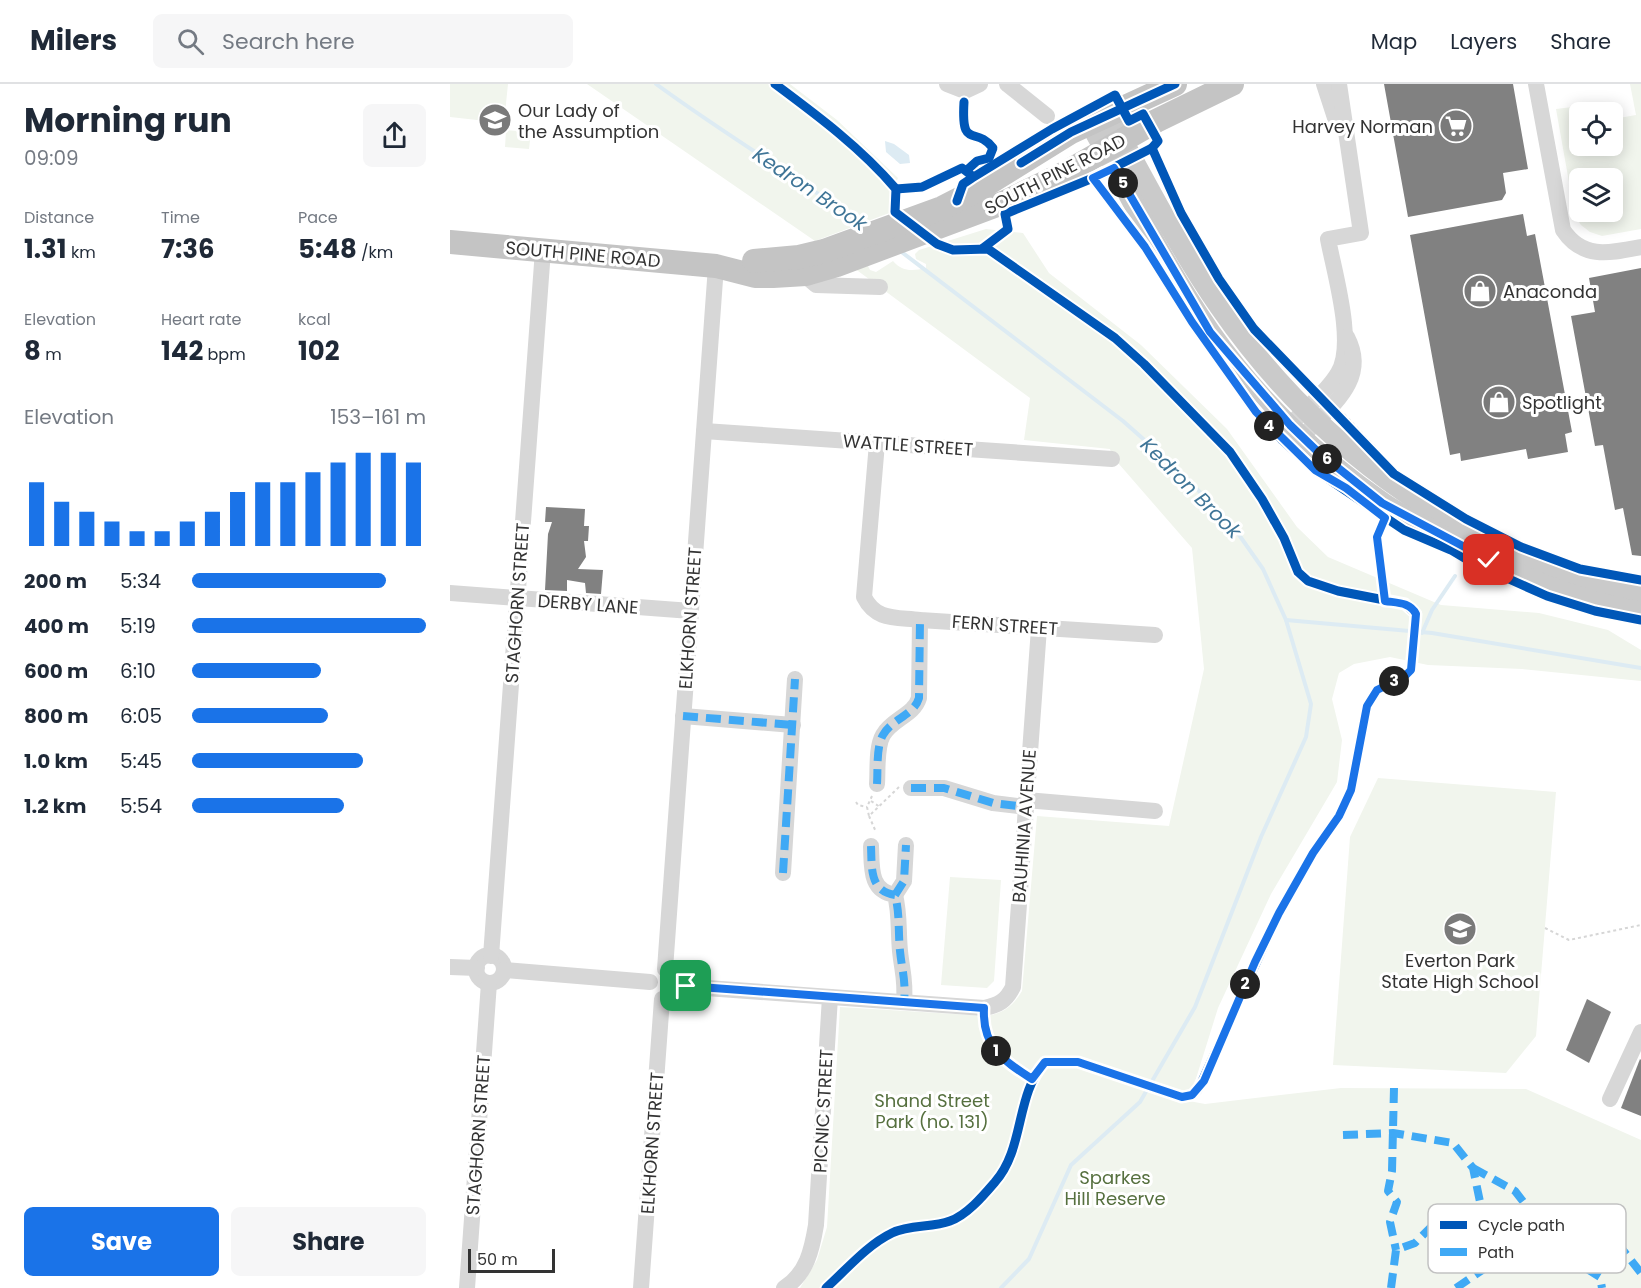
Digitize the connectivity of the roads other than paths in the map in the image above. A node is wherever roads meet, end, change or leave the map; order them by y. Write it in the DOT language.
graph roads {
  1 [pos="947,84"];
  2 [pos="980,84"];
  3 [pos="1007,84"];
  4 [pos="1175,84"];
  5 [pos="1232,84"];
  6 [pos="1324,84"];
  7 [pos="1339,84"];
  8 [pos="1536,84"];
  9 [pos="1047,116"];
  10 [pos="1099,119"];
  11 [pos="1113,145"];
  12 [pos="1348,159"];
  13 [pos="928,222"];
  14 [pos="450,243"];
  15 [pos="1641,247"];
  16 [pos="543,250"];
  17 [pos="802,265"];
  18 [pos="716,266"];
  19 [pos="880,287"];
  20 [pos="1322,405"];
  21 [pos="704,431"];
  22 [pos="1296,431"];
  23 [pos="877,443"];
  24 [pos="1112,459"];
  25 [pos="450,593"];
  26 [pos="1641,597"];
  27 [pos="517,598"];
  28 [pos="691,611"];
  29 [pos="1641,612"];
  30 [pos="920,620"];
  31 [pos="1039,628"];
  32 [pos="1155,635"];
  33 [pos="795,679"];
  34 [pos="683,716"];
  35 [pos="793,725"];
  36 [pos="877,784"];
  37 [pos="910,788"];
  38 [pos="1026,803"];
  39 [pos="1155,811"];
  40 [pos="906,845"];
  41 [pos="871,846"];
  42 [pos="783,873"];
  43 [pos="894,895"];
  44 [pos="491,956"];
  45 [pos="450,967"];
  46 [pos="477,968"];
  47 [pos="665,969"];
  48 [pos="504,970"];
  49 [pos="650,982"];
  50 [pos="489,983"];
  51 [pos="679,986"];
  52 [pos="830,997"];
  53 [pos="662,999"];
  54 [pos="903,1002"];
  55 [pos="1641,1032"];
  56 [pos="1610,1099"];
  57 [pos="467,1288"];
  58 [pos="641,1288"];
  59 [pos="784,1288"];
  1 -- 2 [label="street"];
  3 -- 9 [label="street"];
  4 -- 10 [label="highway, SOUTH PINE ROAD"];
  5 -- 11 [label="highway, SOUTH PINE ROAD"];
  6 -- 12 [label="street"];
  7 -- 12 [label="street"];
  8 -- 15 [label="street"];
  10 -- 11 [label="main road"];
  10 -- 13 [label="highway, SOUTH PINE ROAD"];
  11 -- 13 [label="highway, SOUTH PINE ROAD"];
  11 -- 20 [label="main road"];
  11 -- 22 [label="main road"];
  12 -- 20 [label="street"];
  13 -- 17 [label="highway, SOUTH PINE ROAD"];
  14 -- 16 [label="highway, SOUTH PINE ROAD"];
  16 -- 18 [label="highway, SOUTH PINE ROAD"];
  16 -- 27 [label="street, STAGHORN STREET"];
  17 -- 18 [label="highway, SOUTH PINE ROAD"];
  17 -- 19 [label="street, SOUTH PINE ROAD"];
  18 -- 21 [label="street, ELKHORN STREET"];
  20 -- 22 [label="street"];
  20 -- 26 [label="main road"];
  21 -- 23 [label="street, WATTLE STREET"];
  21 -- 28 [label="street, ELKHORN STREET"];
  22 -- 29 [label="main road"];
  23 -- 24 [label="street, WATTLE STREET"];
  23 -- 30 [label="street, FERN STREET"];
  25 -- 27 [label="street, DERBY LANE"];
  27 -- 28 [label="street, DERBY LANE"];
  27 -- 44 [label="street, STAGHORN STREET"];
  28 -- 34 [label="street, ELKHORN STREET"];
  30 -- 31 [label="street, FERN STREET"];
  30 -- 36 [label="street"];
  31 -- 32 [label="street, FERN STREET"];
  31 -- 38 [label="street, BAUHINIA AVENUE"];
  33 -- 35 [label="street"];
  34 -- 35 [label="street"];
  34 -- 47 [label="street, ELKHORN STREET"];
  35 -- 42 [label="street"];
  37 -- 38 [label="street"];
  38 -- 39 [label="street"];
  38 -- 54 [label="street, BAUHINIA AVENUE"];
  40 -- 43 [label="street"];
  41 -- 43 [label="street"];
  43 -- 54 [label="street"];
  44 -- 46 [label="street"];
  44 -- 48 [label="street"];
  45 -- 46 [label="street"];
  46 -- 50 [label="street"];
  47 -- 49 [label="street"];
  47 -- 51 [label="street"];
  48 -- 49 [label="street"];
  48 -- 50 [label="street"];
  49 -- 53 [label="street"];
  50 -- 57 [label="street, STAGHORN STREET"];
  51 -- 52 [label="street"];
  51 -- 53 [label="street"];
  52 -- 54 [label="street"];
  52 -- 59 [label="street, PICNIC STREET"];
  53 -- 58 [label="street, ELKHORN STREET"];
  55 -- 56 [label="street"];
}
